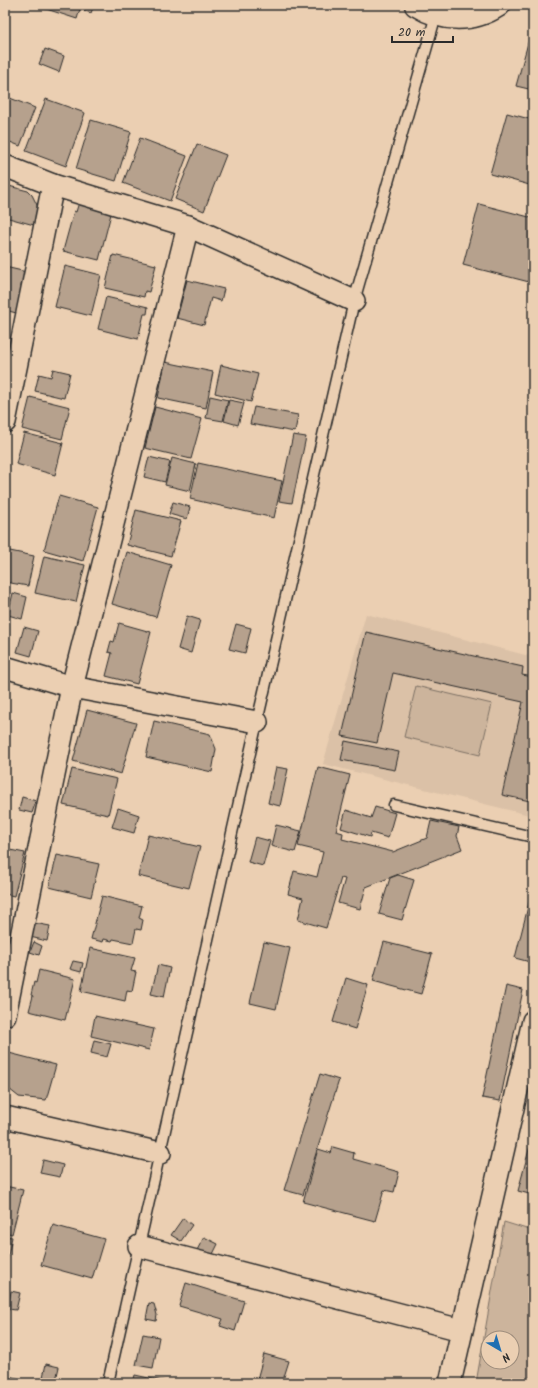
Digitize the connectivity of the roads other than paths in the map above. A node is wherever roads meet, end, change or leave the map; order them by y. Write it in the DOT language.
graph roads {
  1 [pos="416,5"];
  2 [pos="499,5"];
  3 [pos="436,15"];
  4 [pos="5,166"];
  5 [pos="53,185"];
  6 [pos="188,226"];
  7 [pos="354,301"];
  8 [pos="5,422"];
  9 [pos="5,667"];
  10 [pos="72,687"];
  11 [pos="257,722"];
  12 [pos="394,805"];
  13 [pos="533,837"];
  14 [pos="5,1015"];
  15 [pos="533,1021"];
  16 [pos="5,1116"];
  17 [pos="160,1153"];
  18 [pos="139,1246"];
  19 [pos="461,1330"];
  20 [pos="108,1383"];
  21 [pos="450,1383"];
  1 -- 3 [label="main road"];
  2 -- 3 [label="main road"];
  3 -- 7 [label="lane"];
  4 -- 5 [label="street"];
  5 -- 6 [label="street"];
  5 -- 8 [label="street"];
  6 -- 7 [label="street"];
  6 -- 10 [label="street"];
  7 -- 11 [label="lane"];
  9 -- 10 [label="street"];
  10 -- 11 [label="street"];
  10 -- 14 [label="street"];
  11 -- 17 [label="lane"];
  12 -- 13 [label="lane"];
  15 -- 19 [label="street"];
  16 -- 17 [label="street"];
  17 -- 18 [label="lane"];
  18 -- 19 [label="street"];
  18 -- 20 [label="lane"];
  19 -- 21 [label="street"];
}
